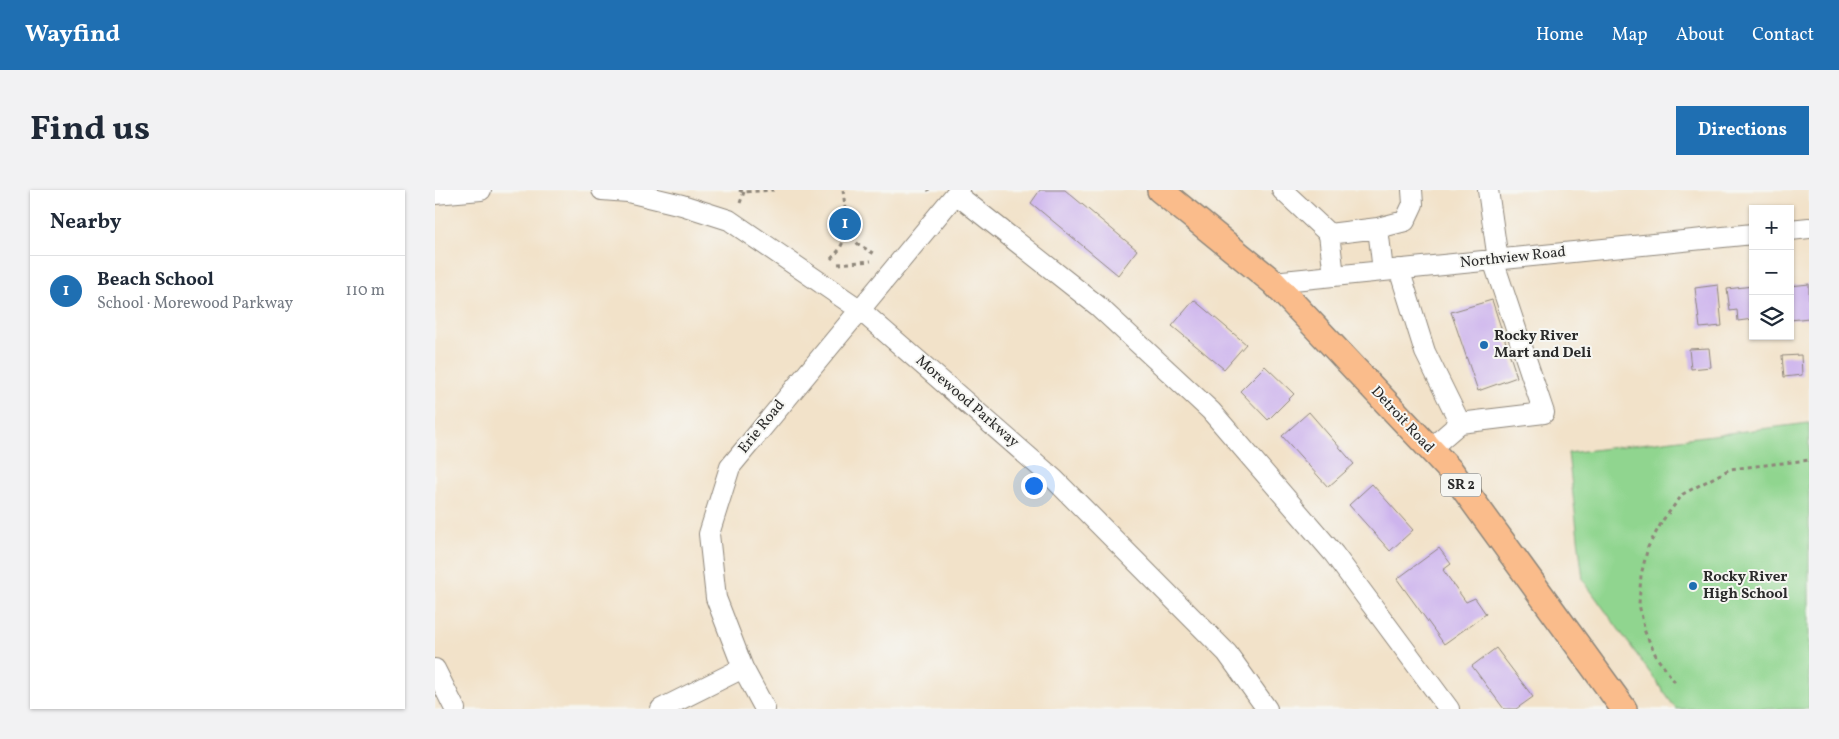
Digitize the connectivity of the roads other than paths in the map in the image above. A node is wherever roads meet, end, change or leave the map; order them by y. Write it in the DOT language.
graph roads {
  1 [pos="481,190"];
  2 [pos="603,190"];
  3 [pos="1159,190"];
  4 [pos="1282,190"];
  5 [pos="1412,190"];
  6 [pos="1488,190"];
  7 [pos="957,192"];
  8 [pos="435,194"];
  9 [pos="1378,228"];
  10 [pos="1809,228"];
  11 [pos="1794,230"];
  12 [pos="1329,234"];
  13 [pos="1749,234"];
  14 [pos="1496,260"];
  15 [pos="1391,270"];
  16 [pos="1334,276"];
  17 [pos="1273,282"];
  18 [pos="859,309"];
  19 [pos="1460,423"];
  20 [pos="1430,448"];
  21 [pos="743,668"];
  22 [pos="435,669"];
  23 [pos="455,709"];
  24 [pos="661,709"];
  25 [pos="765,709"];
  26 [pos="1267,709"];
  27 [pos="1449,709"];
  28 [pos="1624,709"];
  1 -- 8 [label="street"];
  2 -- 18 [label="street, Morewood Parkway"];
  3 -- 17 [label="main road, Detroit Road / SR 2"];
  4 -- 12 [label="street"];
  5 -- 9 [label="street"];
  6 -- 14 [label="street"];
  7 -- 18 [label="street, Erie Road"];
  7 -- 27 [label="street"];
  9 -- 12 [label="street"];
  9 -- 15 [label="street"];
  10 -- 11 [label="street"];
  12 -- 16 [label="street"];
  13 -- 14 [label="street, Northview Road"];
  14 -- 15 [label="street, Northview Road"];
  14 -- 19 [label="street"];
  15 -- 16 [label="street, Northview Road"];
  15 -- 19 [label="street"];
  16 -- 17 [label="street, Northview Road"];
  17 -- 20 [label="main road, Detroit Road / SR 2"];
  18 -- 21 [label="street, Erie Road"];
  18 -- 26 [label="street, Morewood Parkway"];
  19 -- 20 [label="street"];
  20 -- 28 [label="main road, Detroit Road / SR 2"];
  21 -- 24 [label="street"];
  21 -- 25 [label="street, Erie Road"];
  22 -- 23 [label="street"];
}
